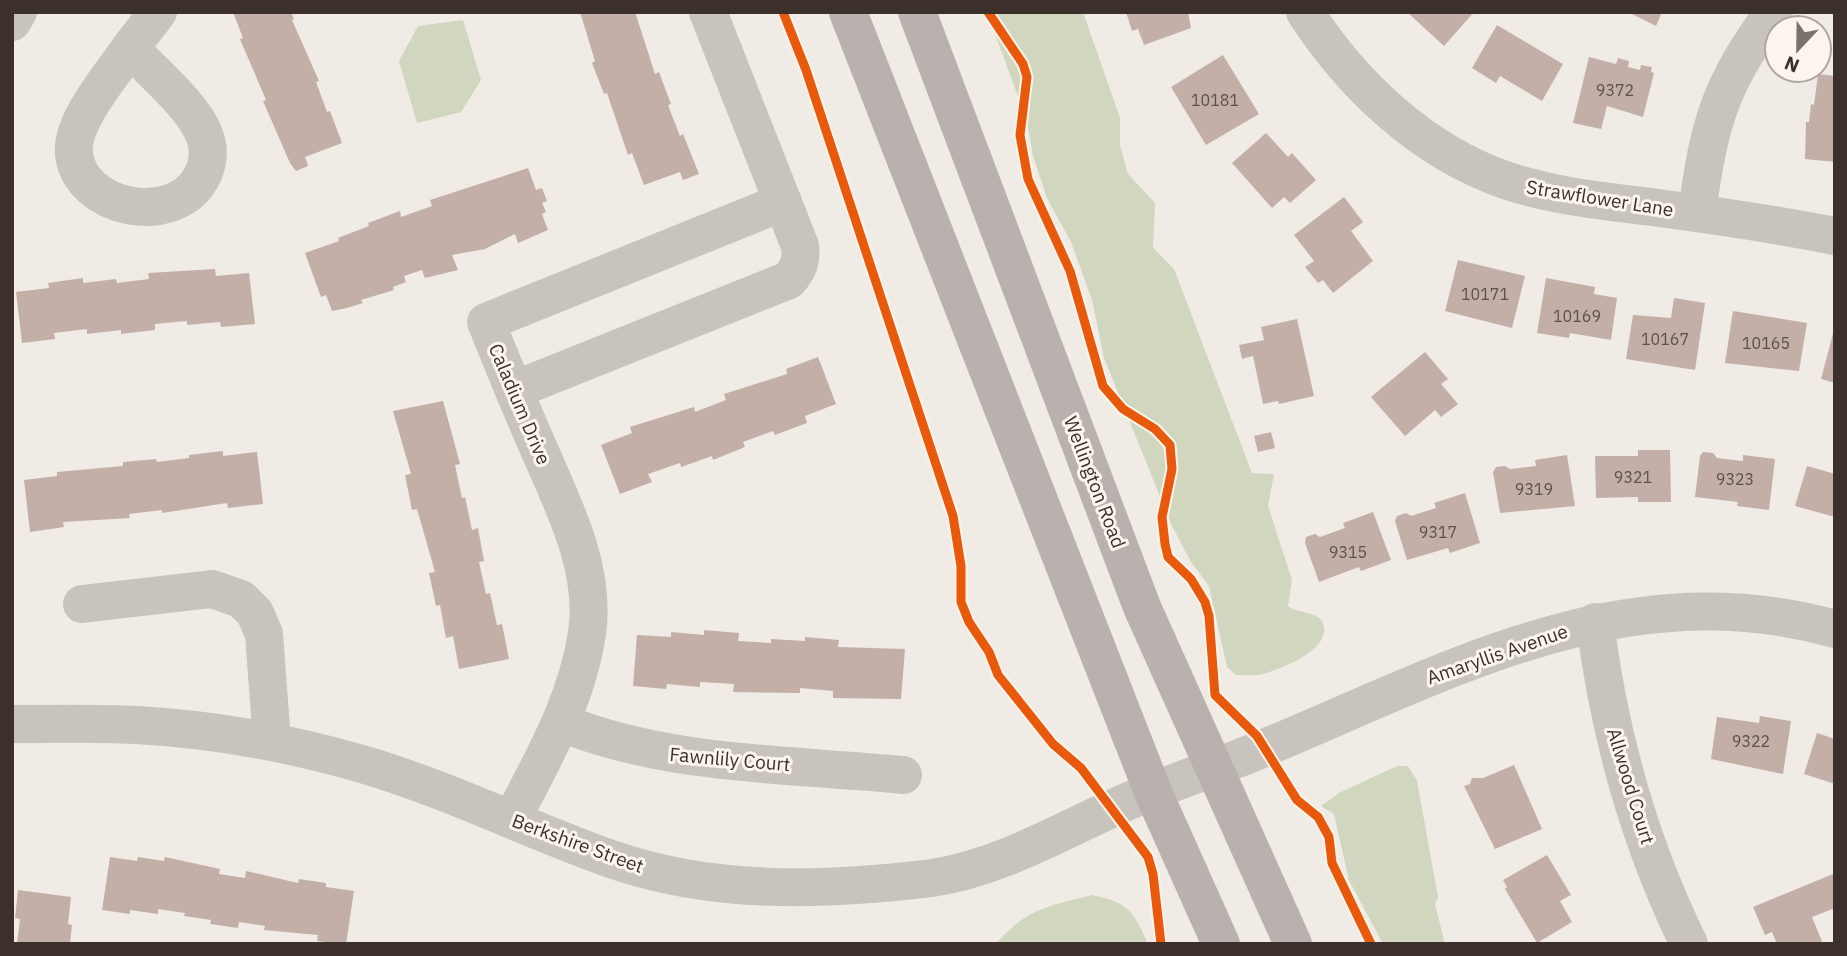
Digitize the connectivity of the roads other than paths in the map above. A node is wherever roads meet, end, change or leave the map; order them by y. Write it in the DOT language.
graph roads {
  1 [pos="18,12"];
  2 [pos="158,12"];
  3 [pos="708,12"];
  4 [pos="848,12"];
  5 [pos="917,12"];
  6 [pos="1304,12"];
  7 [pos="1774,12"];
  8 [pos="12,22"];
  9 [pos="130,48"];
  10 [pos="783,202"];
  11 [pos="1697,213"];
  12 [pos="1835,236"];
  13 [pos="514,390"];
  14 [pos="82,604"];
  15 [pos="1595,622"];
  16 [pos="1835,629"];
  17 [pos="562,723"];
  18 [pos="12,724"];
  19 [pos="272,742"];
  20 [pos="1212,768"];
  21 [pos="903,775"];
  22 [pos="1165,787"];
  23 [pos="512,819"];
  24 [pos="1221,944"];
  25 [pos="1293,944"];
  26 [pos="1689,944"];
  1 -- 8 [label="street"];
  2 -- 9 [label="street"];
  3 -- 10 [label="street"];
  4 -- 22 [label="main road"];
  5 -- 20 [label="main road, Wellington Road"];
  6 -- 11 [label="street, Strawflower Lane"];
  7 -- 11 [label="street"];
  10 -- 13 [label="street"];
  10 -- 13 [label="street, Caladium Drive"];
  11 -- 12 [label="street, Strawflower Lane"];
  13 -- 17 [label="street, Caladium Drive"];
  14 -- 19 [label="street"];
  15 -- 16 [label="street, Amaryllis Avenue"];
  15 -- 20 [label="street, Amaryllis Avenue"];
  15 -- 26 [label="street, Allwood Court"];
  17 -- 21 [label="street, Fawnlily Court"];
  17 -- 23 [label="street, Caladium Drive"];
  18 -- 19 [label="street, Berkshire Street"];
  19 -- 23 [label="street, Berkshire Street"];
  20 -- 22 [label="street, Amaryllis Avenue"];
  20 -- 25 [label="main road, Wellington Road"];
  22 -- 23 [label="street, Berkshire Street"];
  22 -- 24 [label="main road"];
}
